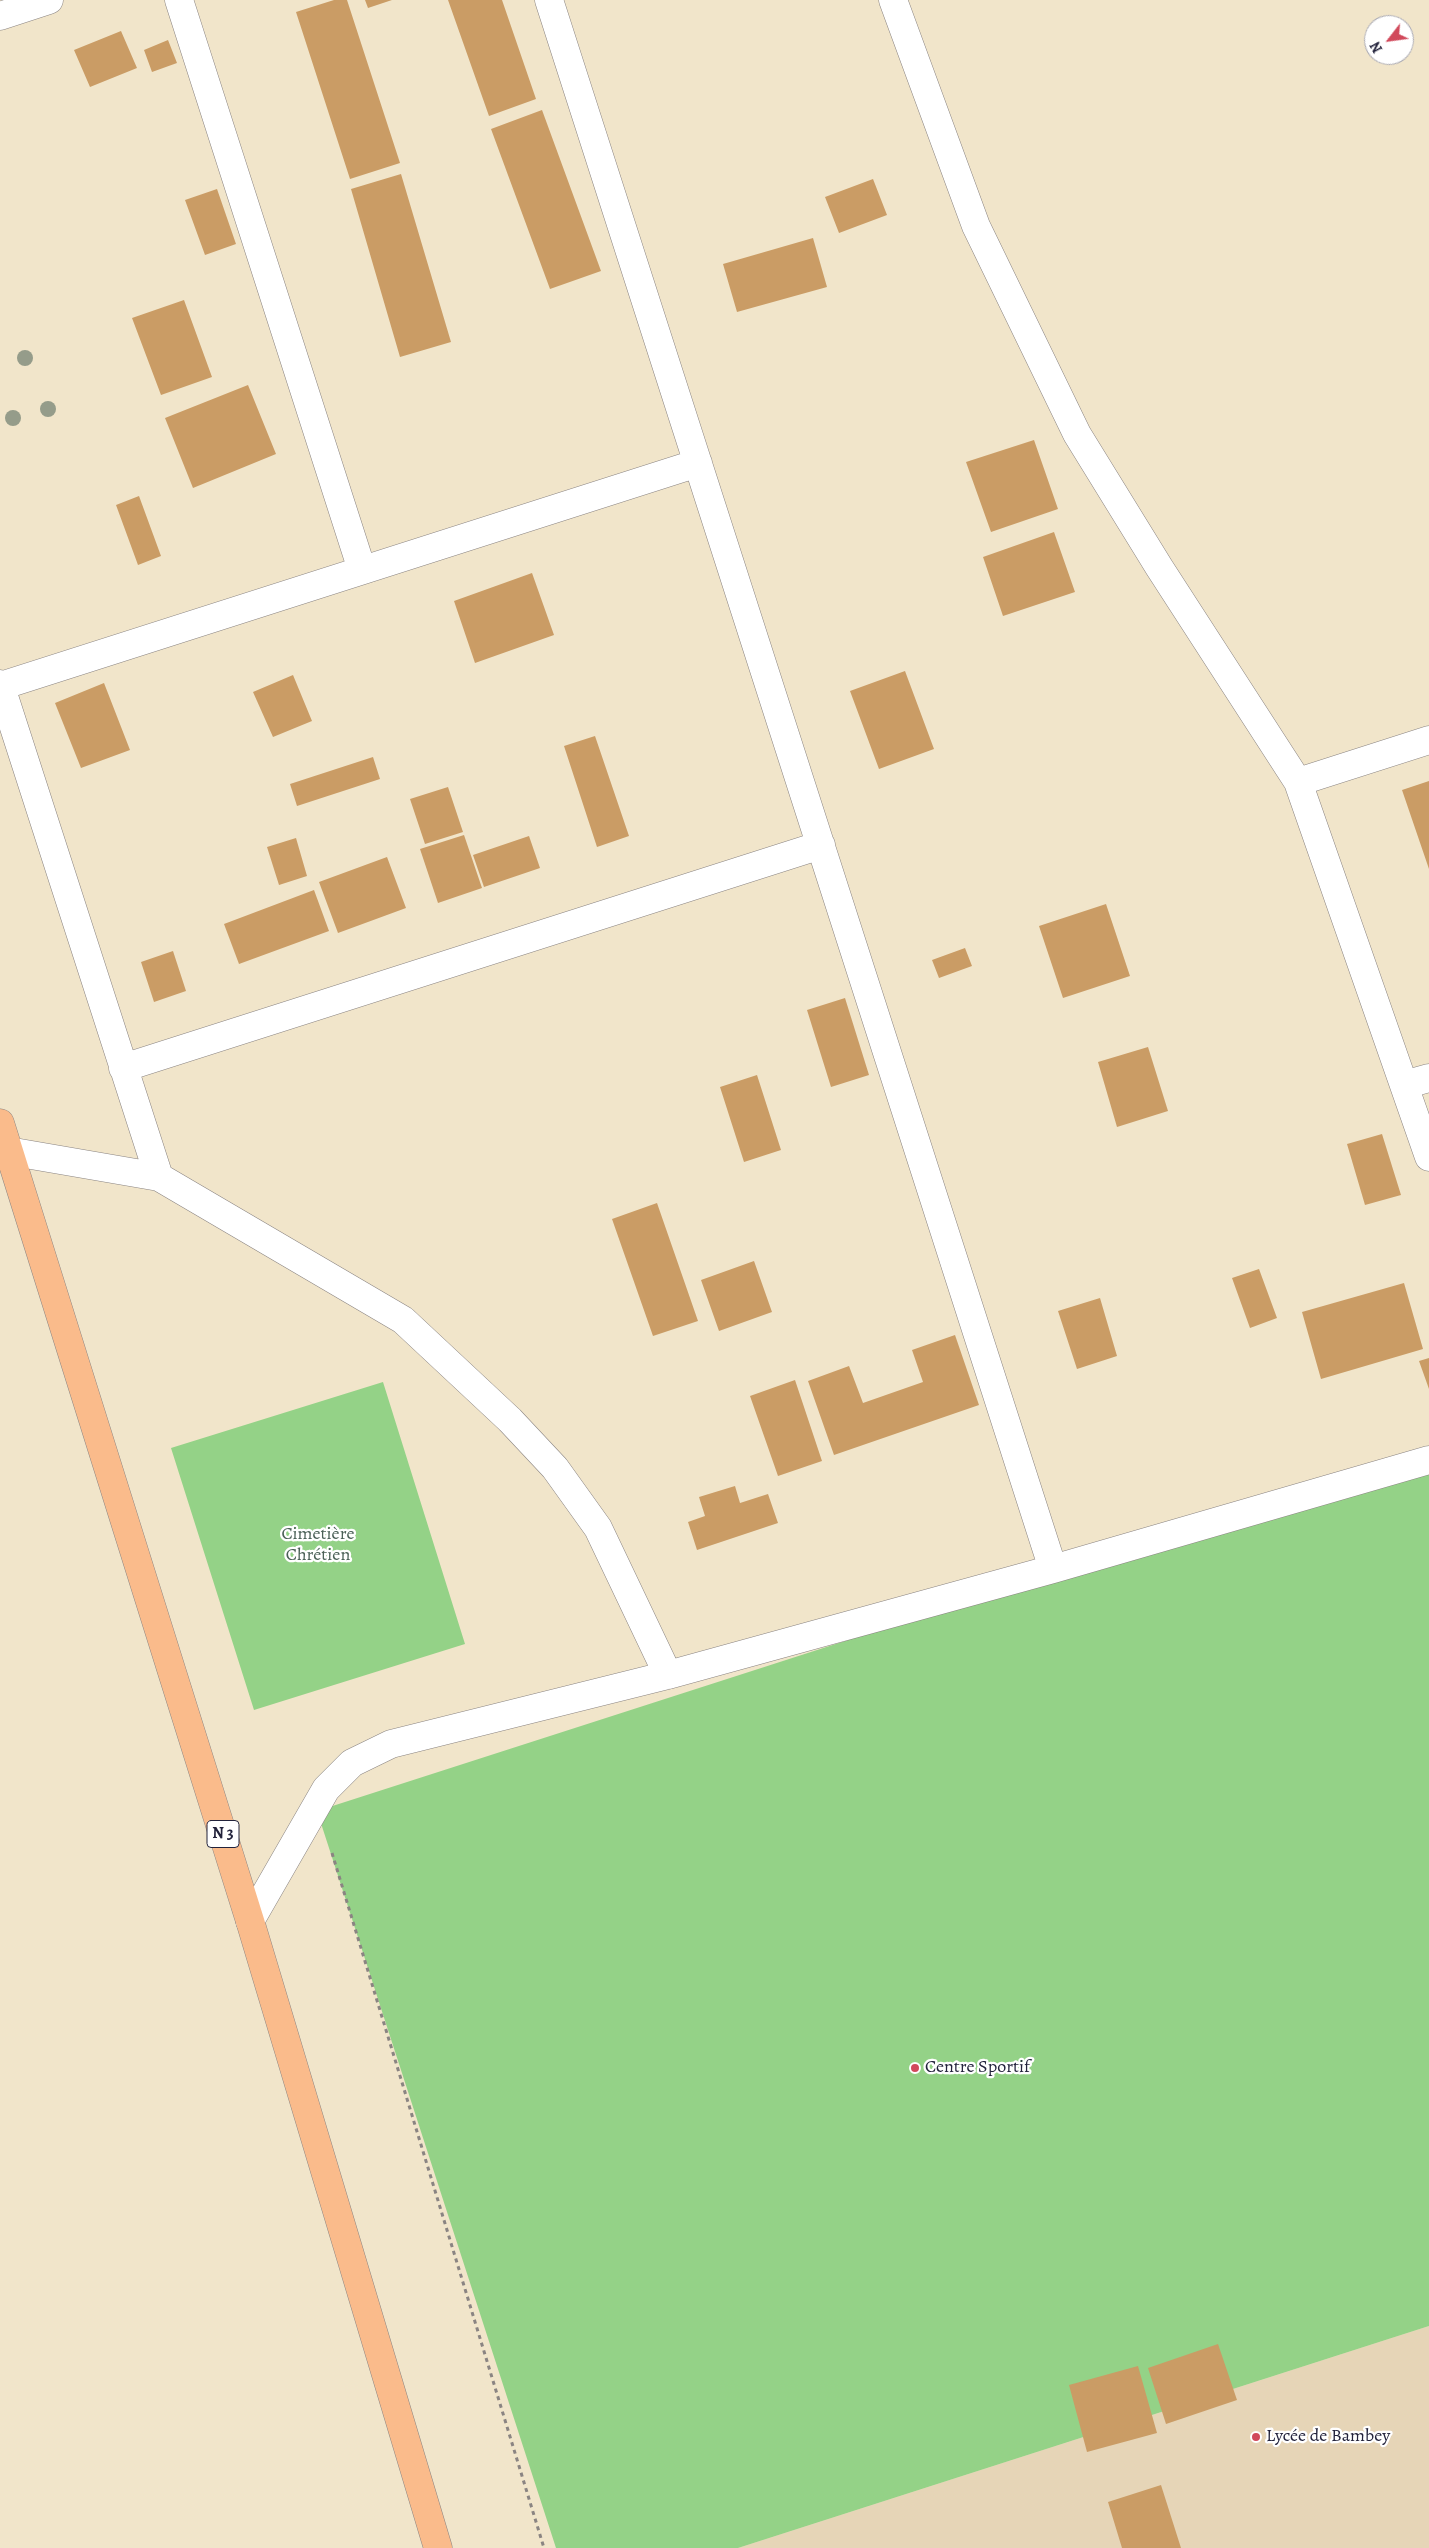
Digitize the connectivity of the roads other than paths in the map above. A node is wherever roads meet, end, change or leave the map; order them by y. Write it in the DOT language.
graph roads {
  1 [pos="49,0"];
  2 [pos="179,0"];
  3 [pos="549,0"];
  4 [pos="894,0"];
  5 [pos="0,16"];
  6 [pos="698,463"];
  7 [pos="362,570"];
  8 [pos="0,684"];
  9 [pos="1429,740"];
  10 [pos="1298,782"];
  11 [pos="821,845"];
  12 [pos="123,1068"];
  13 [pos="1417,1082"];
  14 [pos="0,1123"];
  15 [pos="8,1151"];
  16 [pos="1429,1157"];
  17 [pos="158,1177"];
  18 [pos="1429,1460"];
  19 [pos="1053,1569"];
  20 [pos="668,1675"];
  21 [pos="250,1921"];
  22 [pos="438,2548"];
  1 -- 5 [label="street"];
  2 -- 7 [label="street"];
  3 -- 6 [label="street"];
  4 -- 10 [label="street"];
  6 -- 7 [label="street"];
  6 -- 11 [label="street"];
  7 -- 8 [label="street"];
  8 -- 12 [label="street"];
  9 -- 10 [label="street"];
  10 -- 13 [label="street"];
  11 -- 12 [label="street"];
  11 -- 19 [label="street"];
  12 -- 17 [label="street"];
  13 -- 16 [label="street"];
  14 -- 15 [label="main road, N 3"];
  15 -- 17 [label="street"];
  15 -- 21 [label="main road, N 3"];
  17 -- 20 [label="street"];
  18 -- 19 [label="street"];
  19 -- 20 [label="street"];
  20 -- 21 [label="street"];
  21 -- 22 [label="main road, N 3"];
}
